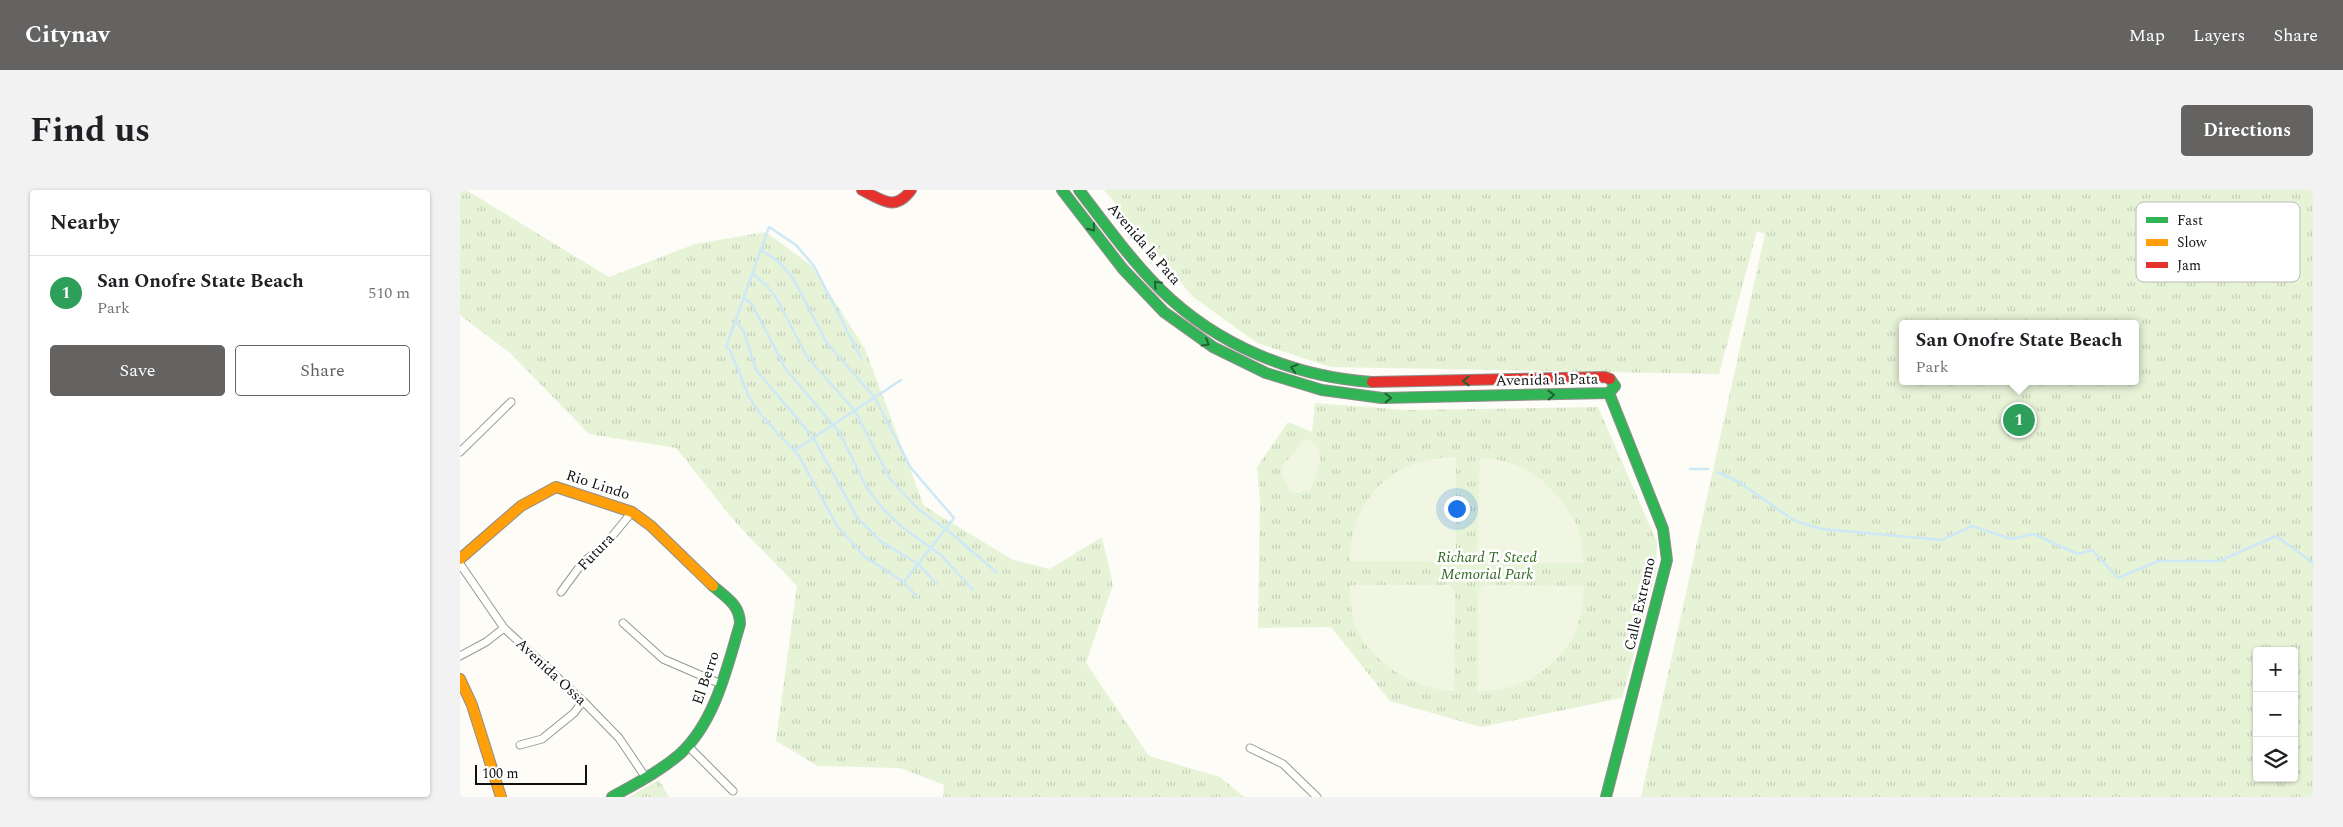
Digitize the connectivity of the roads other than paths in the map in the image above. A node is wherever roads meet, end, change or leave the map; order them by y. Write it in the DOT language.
graph roads {
  1 [pos="862,190"];
  2 [pos="911,190"];
  3 [pos="1062,190"];
  4 [pos="1079,190"];
  5 [pos="1609,393"];
  6 [pos="511,402"];
  7 [pos="460,452"];
  8 [pos="632,512"];
  9 [pos="460,559"];
  10 [pos="460,564"];
  11 [pos="562,592"];
  12 [pos="740,613"];
  13 [pos="623,622"];
  14 [pos="504,628"];
  15 [pos="460,656"];
  16 [pos="460,679"];
  17 [pos="721,684"];
  18 [pos="583,701"];
  19 [pos="520,746"];
  20 [pos="688,746"];
  21 [pos="1250,748"];
  22 [pos="646,778"];
  23 [pos="733,791"];
  24 [pos="501,797"];
  25 [pos="612,797"];
  26 [pos="1317,797"];
  27 [pos="1606,797"];
  1 -- 2 [label="main road"];
  3 -- 5 [label="main road, Avenida la Pata, one-way"];
  5 -- 4 [label="main road, Avenida la Pata, one-way"];
  5 -- 27 [label="main road, Calle Extremo"];
  6 -- 7 [label="street"];
  8 -- 9 [label="main road, Rio Lindo"];
  8 -- 11 [label="street, Futura"];
  8 -- 12 [label="main road, Rio Lindo"];
  10 -- 14 [label="street, Avenida Ossa"];
  12 -- 17 [label="main road, El Berro"];
  13 -- 17 [label="street"];
  14 -- 15 [label="street"];
  14 -- 18 [label="street, Avenida Ossa"];
  16 -- 24 [label="main road"];
  17 -- 20 [label="main road, El Berro"];
  18 -- 19 [label="street"];
  18 -- 22 [label="street, Avenida Ossa"];
  20 -- 22 [label="main road, El Berro"];
  20 -- 23 [label="street"];
  21 -- 26 [label="street"];
  22 -- 25 [label="main road, El Berro"];
}
